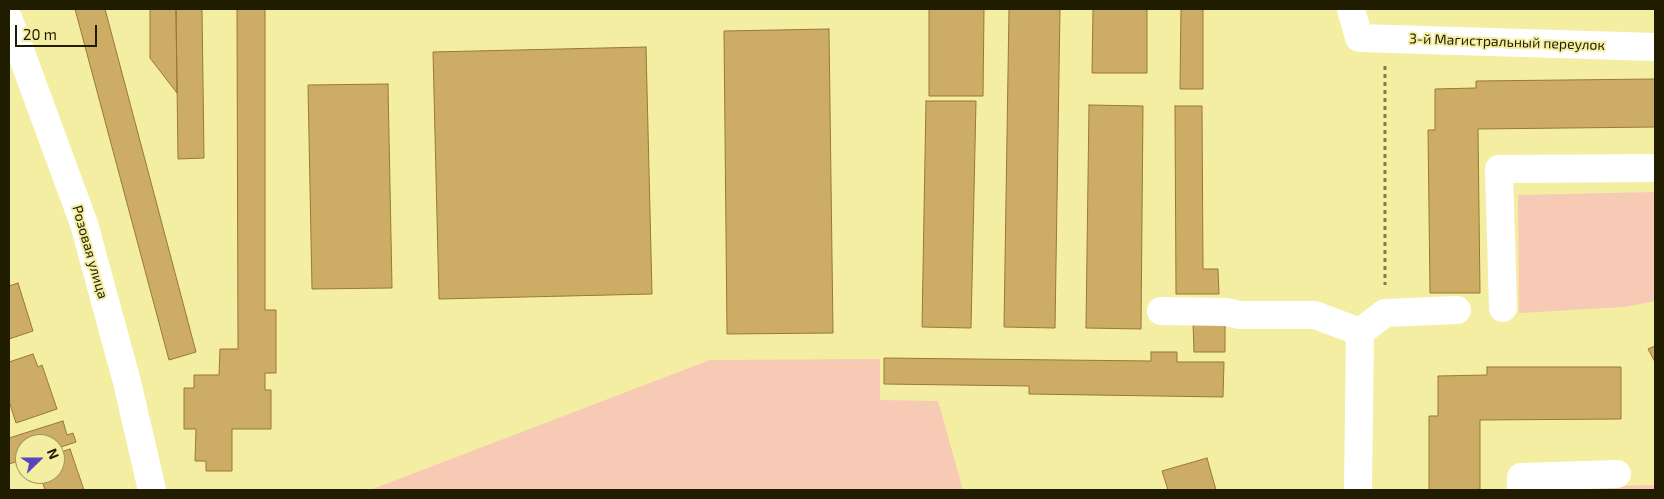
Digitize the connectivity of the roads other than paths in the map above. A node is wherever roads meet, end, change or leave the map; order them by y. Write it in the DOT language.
graph roads {
  1 [pos="1351,9"];
  2 [pos="9,20"];
  3 [pos="1655,47"];
  4 [pos="1655,168"];
  5 [pos="1503,308"];
  6 [pos="1457,310"];
  7 [pos="1161,311"];
  8 [pos="1360,332"];
  9 [pos="1617,474"];
  10 [pos="152,490"];
  11 [pos="1358,490"];
  12 [pos="1521,490"];
  1 -- 3 [label="street, 3-й Магистральный переулок"];
  2 -- 10 [label="street, Розовая улица"];
  4 -- 5 [label="street"];
  6 -- 8 [label="street"];
  7 -- 8 [label="street"];
  8 -- 11 [label="street"];
  9 -- 12 [label="street"];
}
